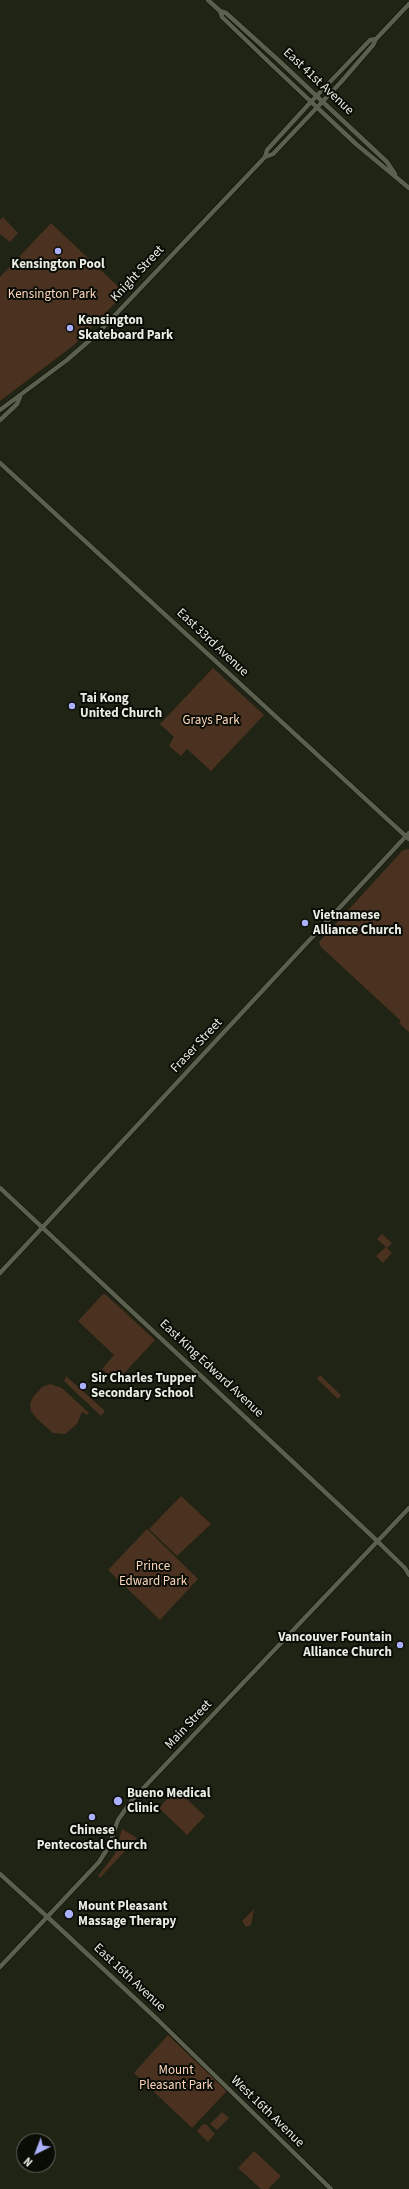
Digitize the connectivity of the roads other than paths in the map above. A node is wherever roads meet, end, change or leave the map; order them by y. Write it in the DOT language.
graph roads {
  1 [pos="208,0"];
  2 [pos="409,4"];
  3 [pos="220,11"];
  4 [pos="376,39"];
  5 [pos="316,96"];
  6 [pos="322,101"];
  7 [pos="311,102"];
  8 [pos="317,107"];
  9 [pos="265,157"];
  10 [pos="396,176"];
  11 [pos="409,188"];
  12 [pos="20,397"];
  13 [pos="0,410"];
  14 [pos="0,420"];
  15 [pos="0,463"];
  16 [pos="408,836"];
  17 [pos="0,1188"];
  18 [pos="42,1227"];
  19 [pos="0,1273"];
  20 [pos="409,1508"];
  21 [pos="377,1540"];
  22 [pos="407,1568"];
  23 [pos="409,1575"];
  24 [pos="0,1874"];
  25 [pos="48,1917"];
  26 [pos="0,1967"];
  27 [pos="172,2034"];
  28 [pos="331,2189"];
  1 -- 3 [label="main road, East 41st Avenue"];
  2 -- 4 [label="main road, Knight Street"];
  3 -- 5 [label="main road, East 41st Avenue"];
  3 -- 7 [label="main road, East 41st Avenue"];
  4 -- 5 [label="main road, Knight Street"];
  4 -- 6 [label="main road, Knight Street"];
  5 -- 6 [label="main road, East 41st Avenue"];
  5 -- 7 [label="main road, Knight Street"];
  6 -- 8 [label="main road, Knight Street"];
  6 -- 10 [label="main road, East 41st Avenue"];
  7 -- 8 [label="main road, East 41st Avenue"];
  7 -- 9 [label="main road, Knight Street"];
  8 -- 9 [label="main road, Knight Street"];
  8 -- 10 [label="main road, East 41st Avenue"];
  9 -- 12 [label="main road, Knight Street"];
  10 -- 11 [label="main road, East 41st Avenue"];
  12 -- 13 [label="main road, Knight Street"];
  12 -- 14 [label="main road, Knight Street"];
  15 -- 16 [label="main road, East 33rd Avenue"];
  16 -- 18 [label="main road, Fraser Street"];
  17 -- 18 [label="main road, East King Edward Avenue"];
  18 -- 19 [label="main road, Fraser Street"];
  18 -- 21 [label="main road, East King Edward Avenue"];
  20 -- 21 [label="main road, Main Street"];
  21 -- 22 [label="main road, East King Edward Avenue"];
  21 -- 25 [label="main road, Main Street"];
  22 -- 23 [label="main road, East King Edward Avenue"];
  24 -- 25 [label="main road, East 16th Avenue"];
  25 -- 26 [label="main road, Main Street"];
  25 -- 27 [label="main road, East 16th Avenue"];
  27 -- 28 [label="main road, West 16th Avenue"];
}
